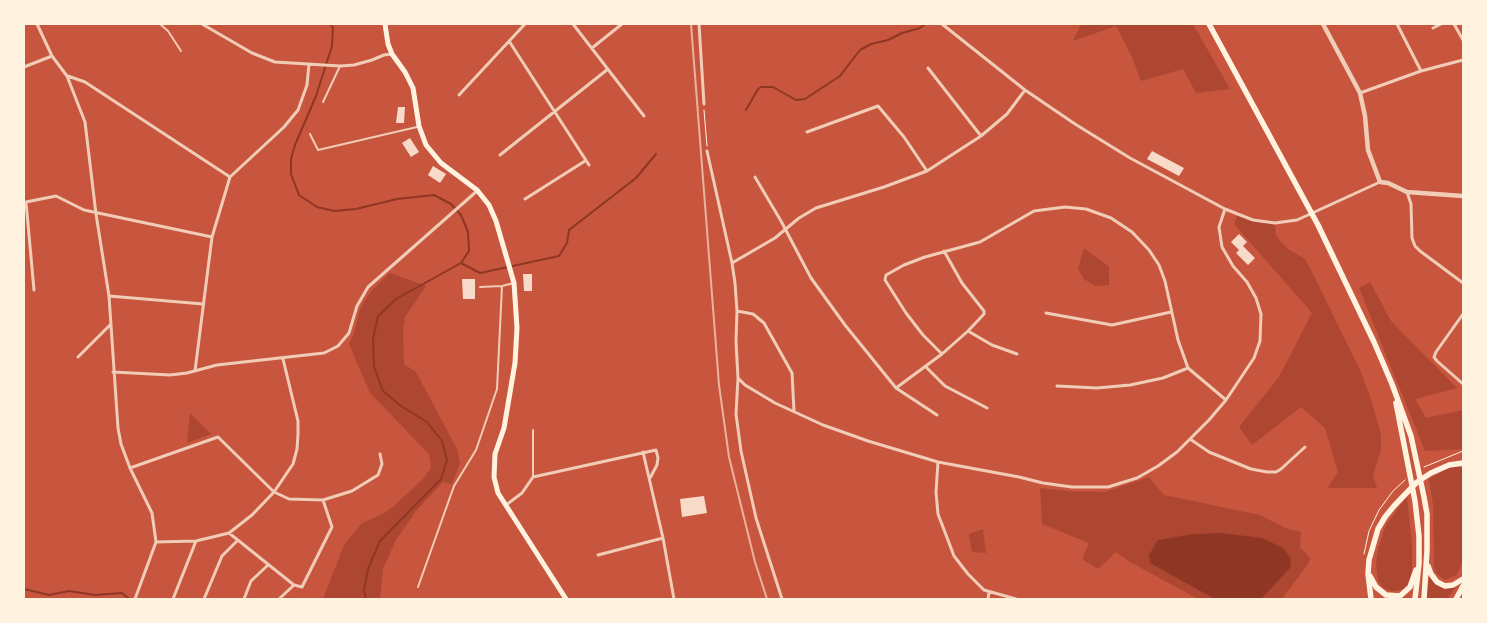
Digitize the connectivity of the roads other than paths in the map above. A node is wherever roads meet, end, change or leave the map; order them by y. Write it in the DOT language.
graph roads {
  1 [pos="37,24"];
  2 [pos="160,24"];
  3 [pos="202,24"];
  4 [pos="385,24"];
  5 [pos="525,24"];
  6 [pos="573,24"];
  7 [pos="622,24"];
  8 [pos="699,24"];
  9 [pos="942,24"];
  10 [pos="1209,24"];
  11 [pos="1323,24"];
  12 [pos="1396,24"];
  13 [pos="1441,24"];
  14 [pos="1454,24"];
  15 [pos="1433,28"];
  16 [pos="1463,40"];
  17 [pos="508,41"];
  18 [pos="592,48"];
  19 [pos="181,51"];
  20 [pos="392,54"];
  21 [pos="52,56"];
  22 [pos="1463,60"];
  23 [pos="309,64"];
  24 [pos="340,66"];
  25 [pos="24,67"];
  26 [pos="928,68"];
  27 [pos="608,69"];
  28 [pos="1422,71"];
  29 [pos="67,76"];
  30 [pos="1025,90"];
  31 [pos="1360,92"];
  32 [pos="459,95"];
  33 [pos="323,102"];
  34 [pos="704,104"];
  35 [pos="555,113"];
  36 [pos="644,116"];
  37 [pos="419,126"];
  38 [pos="807,132"];
  39 [pos="310,134"];
  40 [pos="981,136"];
  41 [pos="707,151"];
  42 [pos="500,155"];
  43 [pos="586,162"];
  44 [pos="589,165"];
  45 [pos="927,171"];
  46 [pos="230,177"];
  47 [pos="755,177"];
  48 [pos="1380,182"];
  49 [pos="477,190"];
  50 [pos="1407,192"];
  51 [pos="1463,196"];
  52 [pos="524,199"];
  53 [pos="25,200"];
  54 [pos="1225,209"];
  55 [pos="96,214"];
  56 [pos="784,230"];
  57 [pos="212,237"];
  58 [pos="944,251"];
  59 [pos="732,264"];
  60 [pos="514,283"];
  61 [pos="1463,283"];
  62 [pos="502,286"];
  63 [pos="480,287"];
  64 [pos="34,290"];
  65 [pos="109,296"];
  66 [pos="203,304"];
  67 [pos="737,311"];
  68 [pos="1171,312"];
  69 [pos="1046,313"];
  70 [pos="1463,314"];
  71 [pos="111,323"];
  72 [pos="968,331"];
  73 [pos="942,354"];
  74 [pos="1017,354"];
  75 [pos="78,357"];
  76 [pos="283,358"];
  77 [pos="926,367"];
  78 [pos="1188,368"];
  79 [pos="194,370"];
  80 [pos="113,372"];
  81 [pos="738,378"];
  82 [pos="1392,384"];
  83 [pos="1463,384"];
  84 [pos="1057,386"];
  85 [pos="896,388"];
  86 [pos="1226,400"];
  87 [pos="986,408"];
  88 [pos="794,411"];
  89 [pos="937,415"];
  90 [pos="533,430"];
  91 [pos="1190,439"];
  92 [pos="1305,447"];
  93 [pos="643,452"];
  94 [pos="380,454"];
  95 [pos="938,462"];
  96 [pos="1463,463"];
  97 [pos="130,468"];
  98 [pos="533,476"];
  99 [pos="650,478"];
  100 [pos="274,492"];
  101 [pos="324,500"];
  102 [pos="506,505"];
  103 [pos="228,534"];
  104 [pos="663,538"];
  105 [pos="238,540"];
  106 [pos="196,541"];
  107 [pos="156,542"];
  108 [pos="598,555"];
  109 [pos="1427,562"];
  110 [pos="1419,564"];
  111 [pos="268,565"];
  112 [pos="1368,574"];
  113 [pos="1463,579"];
  114 [pos="294,585"];
  115 [pos="1463,586"];
  116 [pos="418,587"];
  117 [pos="989,592"];
  118 [pos="135,599"];
  119 [pos="173,599"];
  120 [pos="204,599"];
  121 [pos="244,599"];
  122 [pos="280,599"];
  123 [pos="566,599"];
  124 [pos="674,599"];
  125 [pos="782,599"];
  126 [pos="988,599"];
  127 [pos="1016,599"];
  128 [pos="1372,599"];
  129 [pos="1415,599"];
  130 [pos="1424,599"];
  131 [pos="1456,599"];
  1 -- 21 [label="street"];
  2 -- 19 [label="lane"];
  3 -- 23 [label="street"];
  4 -- 20 [label="main road"];
  5 -- 17 [label="street"];
  6 -- 18 [label="street"];
  7 -- 18 [label="street"];
  8 -- 34 [label="street"];
  9 -- 30 [label="street"];
  10 -- 82 [label="highway"];
  11 -- 31 [label="street"];
  12 -- 28 [label="street"];
  13 -- 15 [label="street"];
  14 -- 16 [label="street"];
  17 -- 32 [label="street"];
  17 -- 35 [label="street"];
  18 -- 27 [label="street"];
  20 -- 24 [label="street"];
  20 -- 37 [label="main road"];
  21 -- 25 [label="street"];
  21 -- 29 [label="street"];
  22 -- 28 [label="street"];
  23 -- 24 [label="street"];
  23 -- 46 [label="street"];
  24 -- 33 [label="lane"];
  26 -- 40 [label="street"];
  27 -- 35 [label="street"];
  27 -- 36 [label="street"];
  28 -- 31 [label="street"];
  29 -- 46 [label="street"];
  29 -- 55 [label="street"];
  30 -- 40 [label="street"];
  30 -- 54 [label="street"];
  31 -- 48 [label="street"];
  35 -- 42 [label="street"];
  35 -- 43 [label="street"];
  37 -- 39 [label="lane"];
  37 -- 49 [label="main road"];
  38 -- 45 [label="street"];
  40 -- 45 [label="street"];
  41 -- 59 [label="street"];
  43 -- 44 [label="street"];
  43 -- 52 [label="street"];
  45 -- 56 [label="street"];
  46 -- 57 [label="street"];
  47 -- 56 [label="street"];
  48 -- 50 [label="street"];
  48 -- 54 [label="street"];
  49 -- 60 [label="main road"];
  49 -- 76 [label="street"];
  50 -- 51 [label="street"];
  50 -- 61 [label="street"];
  53 -- 55 [label="street"];
  53 -- 64 [label="street"];
  54 -- 86 [label="street"];
  55 -- 57 [label="street"];
  55 -- 65 [label="street"];
  56 -- 59 [label="street"];
  56 -- 85 [label="street"];
  57 -- 66 [label="street"];
  58 -- 68 [label="street"];
  58 -- 72 [label="street"];
  58 -- 73 [label="street"];
  59 -- 67 [label="street"];
  60 -- 62 [label="lane"];
  60 -- 102 [label="main road"];
  62 -- 63 [label="lane"];
  62 -- 116 [label="lane"];
  65 -- 66 [label="street"];
  65 -- 71 [label="street"];
  66 -- 79 [label="street"];
  67 -- 81 [label="street"];
  67 -- 88 [label="street"];
  68 -- 69 [label="street"];
  68 -- 78 [label="street"];
  70 -- 83 [label="street"];
  71 -- 75 [label="street"];
  71 -- 80 [label="street"];
  72 -- 73 [label="street"];
  72 -- 74 [label="street"];
  73 -- 77 [label="street"];
  76 -- 79 [label="street"];
  76 -- 100 [label="street"];
  77 -- 85 [label="street"];
  77 -- 87 [label="street"];
  78 -- 84 [label="street"];
  78 -- 86 [label="street"];
  79 -- 80 [label="street"];
  80 -- 97 [label="street"];
  81 -- 88 [label="street"];
  81 -- 125 [label="street"];
  82 -- 109 [label="highway"];
  82 -- 110 [label="highway"];
  85 -- 89 [label="street"];
  86 -- 91 [label="street"];
  88 -- 95 [label="street"];
  90 -- 98 [label="lane"];
  91 -- 92 [label="street"];
  91 -- 95 [label="street"];
  93 -- 98 [label="street"];
  93 -- 99 [label="street"];
  93 -- 99 [label="street"];
  94 -- 101 [label="street"];
  95 -- 117 [label="street"];
  96 -- 112 [label="highway"];
  97 -- 100 [label="street"];
  97 -- 107 [label="street"];
  98 -- 102 [label="street"];
  99 -- 104 [label="street"];
  100 -- 101 [label="street"];
  100 -- 103 [label="street"];
  101 -- 114 [label="street"];
  102 -- 123 [label="main road"];
  103 -- 105 [label="street"];
  103 -- 106 [label="street"];
  104 -- 108 [label="street"];
  104 -- 124 [label="street"];
  105 -- 111 [label="street"];
  105 -- 120 [label="street"];
  106 -- 107 [label="street"];
  106 -- 119 [label="street"];
  107 -- 118 [label="street"];
  109 -- 113 [label="highway"];
  109 -- 130 [label="highway"];
  110 -- 112 [label="highway"];
  110 -- 129 [label="highway"];
  111 -- 114 [label="street"];
  111 -- 121 [label="street"];
  112 -- 128 [label="highway"];
  114 -- 122 [label="street"];
  115 -- 131 [label="highway"];
  117 -- 126 [label="street"];
  117 -- 127 [label="street"];
}
